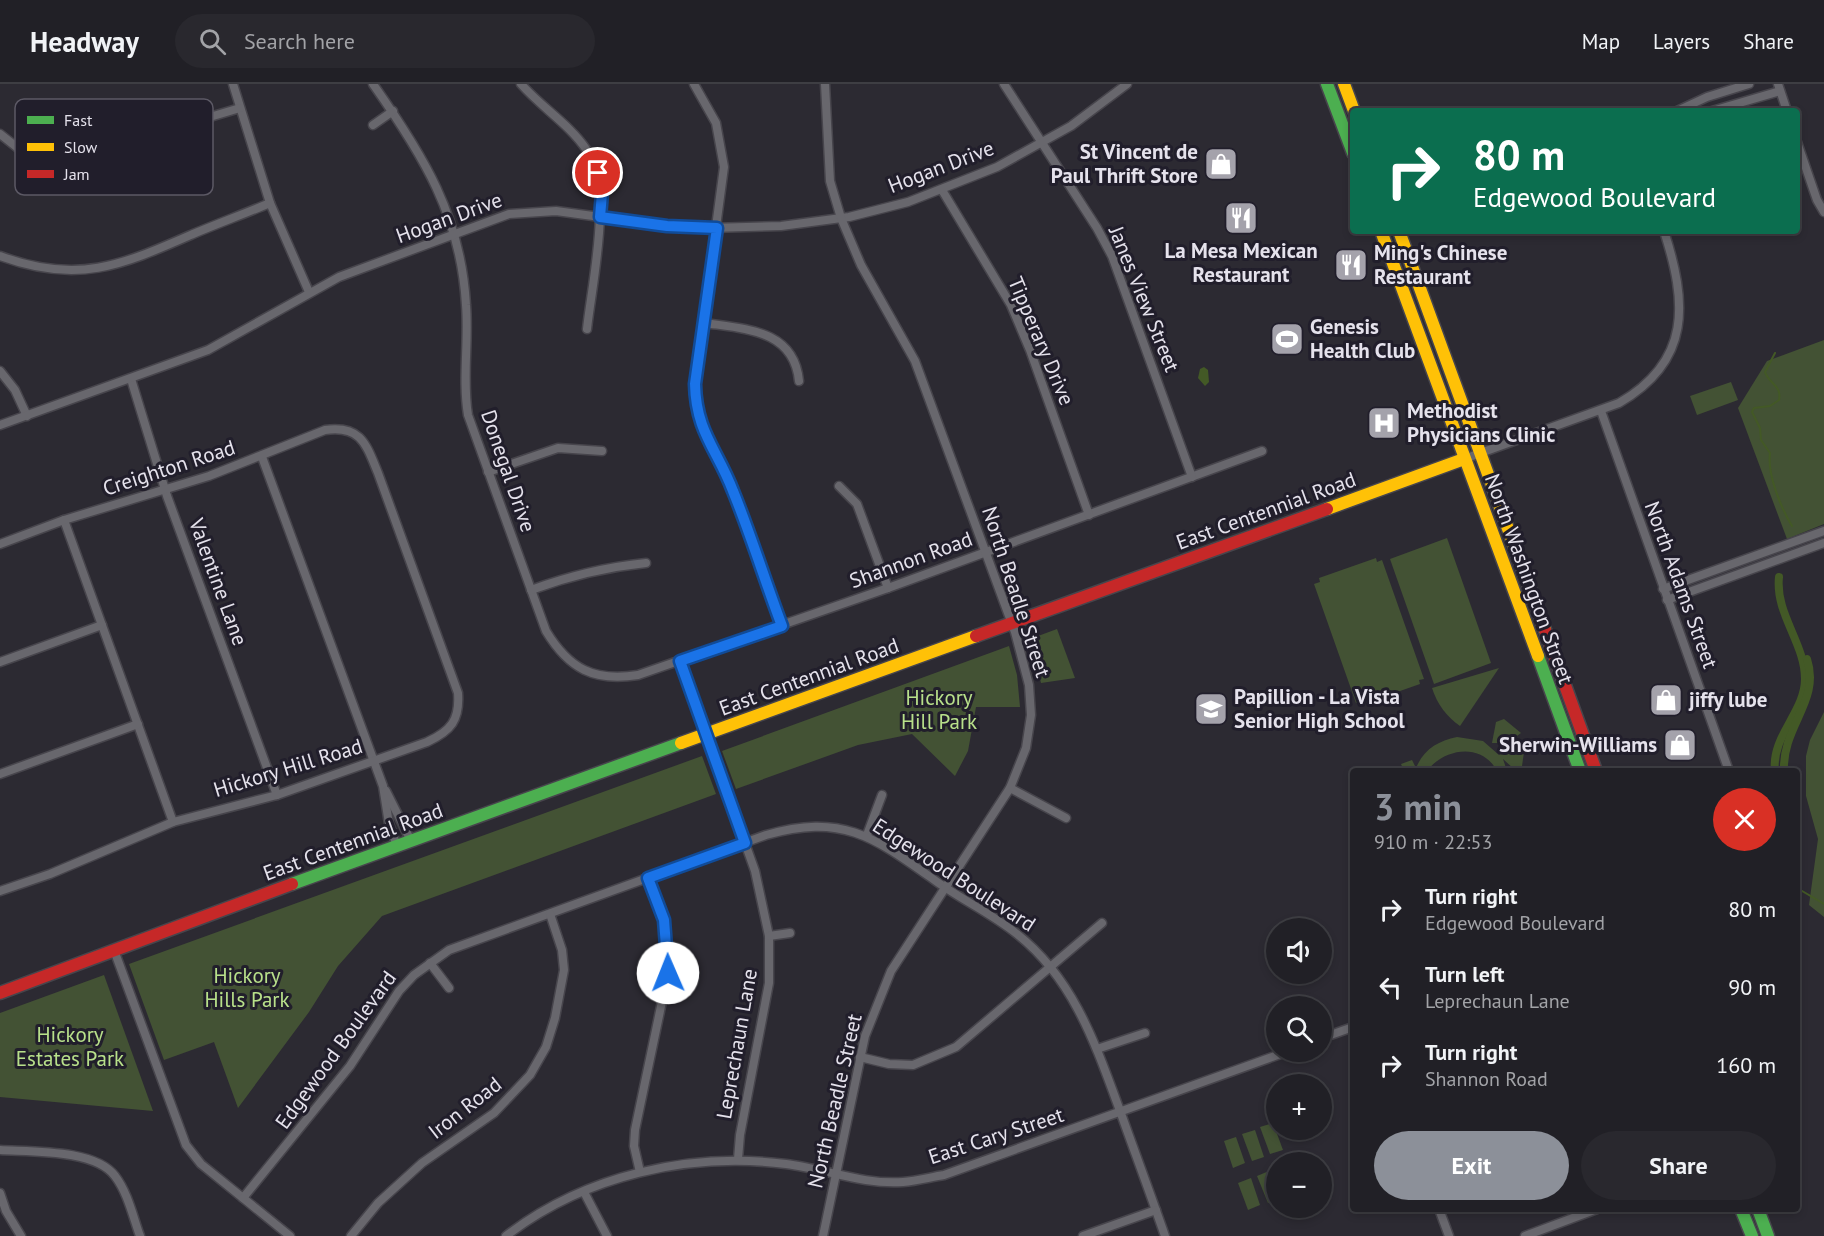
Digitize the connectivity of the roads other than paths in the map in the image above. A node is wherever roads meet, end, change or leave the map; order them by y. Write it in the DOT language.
graph roads {
  1 [pos="233,84"];
  2 [pos="373,84"];
  3 [pos="521,84"];
  4 [pos="694,84"];
  5 [pos="825,84"];
  6 [pos="1004,84"];
  7 [pos="1126,84"];
  8 [pos="1327,84"];
  9 [pos="1344,84"];
  10 [pos="1749,84"];
  11 [pos="1780,88"];
  12 [pos="240,108"];
  13 [pos="1353,108"];
  14 [pos="1683,108"];
  15 [pos="1721,108"];
  16 [pos="1786,108"];
  17 [pos="393,111"];
  18 [pos="213,116"];
  19 [pos="373,125"];
  20 [pos="0,134"];
  21 [pos="1042,144"];
  22 [pos="1350,145"];
  23 [pos="15,146"];
  24 [pos="1800,152"];
  25 [pos="942,190"];
  26 [pos="270,203"];
  27 [pos="1824,212"];
  28 [pos="600,217"];
  29 [pos="841,218"];
  30 [pos="717,228"];
  31 [pos="1382,234"];
  32 [pos="1400,234"];
  33 [pos="1665,234"];
  34 [pos="455,235"];
  35 [pos="0,256"];
  36 [pos="309,292"];
  37 [pos="705,322"];
  38 [pos="587,329"];
  39 [pos="0,371"];
  40 [pos="131,379"];
  41 [pos="799,381"];
  42 [pos="1601,411"];
  43 [pos="27,416"];
  44 [pos="0,425"];
  45 [pos="602,451"];
  46 [pos="1262,451"];
  47 [pos="1480,454"];
  48 [pos="262,457"];
  49 [pos="1464,459"];
  50 [pos="488,472"];
  51 [pos="1192,477"];
  52 [pos="839,486"];
  53 [pos="165,490"];
  54 [pos="1089,515"];
  55 [pos="64,520"];
  56 [pos="1824,531"];
  57 [pos="0,543"];
  58 [pos="1824,543"];
  59 [pos="986,552"];
  60 [pos="646,562"];
  61 [pos="888,588"];
  62 [pos="1663,589"];
  63 [pos="531,590"];
  64 [pos="422,593"];
  65 [pos="1667,600"];
  66 [pos="1011,623"];
  67 [pos="102,625"];
  68 [pos="782,626"];
  69 [pos="680,661"];
  70 [pos="0,662"];
  71 [pos="639,675"];
  72 [pos="138,724"];
  73 [pos="706,735"];
  74 [pos="374,761"];
  75 [pos="1579,768"];
  76 [pos="1595,768"];
  77 [pos="1728,768"];
  78 [pos="0,774"];
  79 [pos="383,786"];
  80 [pos="1010,788"];
  81 [pos="276,795"];
  82 [pos="882,795"];
  83 [pos="1066,818"];
  84 [pos="173,822"];
  85 [pos="867,835"];
  86 [pos="411,841"];
  87 [pos="745,843"];
  88 [pos="397,846"];
  89 [pos="648,878"];
  90 [pos="946,888"];
  91 [pos="0,891"];
  92 [pos="550,914"];
  93 [pos="1102,923"];
  94 [pos="790,933"];
  95 [pos="769,936"];
  96 [pos="114,950"];
  97 [pos="430,963"];
  98 [pos="1050,966"];
  99 [pos="449,988"];
  100 [pos="0,993"];
  101 [pos="1350,1028"];
  102 [pos="1145,1032"];
  103 [pos="1332,1034"];
  104 [pos="1097,1049"];
  105 [pos="860,1058"];
  106 [pos="1266,1059"];
  107 [pos="1120,1112"];
  108 [pos="0,1150"];
  109 [pos="738,1160"];
  110 [pos="640,1172"];
  111 [pos="836,1174"];
  112 [pos="584,1192"];
  113 [pos="0,1193"];
  114 [pos="243,1198"];
  115 [pos="1156,1210"];
  116 [pos="1440,1212"];
  117 [pos="1589,1212"];
  118 [pos="1742,1212"];
  119 [pos="1759,1212"];
  120 [pos="21,1236"];
  121 [pos="140,1236"];
  122 [pos="290,1236"];
  123 [pos="351,1236"];
  124 [pos="506,1236"];
  125 [pos="607,1236"];
  126 [pos="823,1236"];
  127 [pos="1083,1236"];
  128 [pos="1165,1236"];
  129 [pos="1449,1236"];
  130 [pos="1525,1236"];
  131 [pos="1752,1236"];
  132 [pos="1768,1236"];
  1 -- 12 [label="street"];
  2 -- 17 [label="street, Donegal Drive"];
  3 -- 28 [label="street"];
  4 -- 30 [label="street"];
  5 -- 29 [label="street, North Beadle Street"];
  6 -- 21 [label="street, Janes View Street"];
  7 -- 21 [label="street, Hogan Drive"];
  8 -- 22 [label="street"];
  9 -- 13 [label="street"];
  10 -- 14 [label="street"];
  11 -- 15 [label="street"];
  11 -- 16 [label="street"];
  12 -- 18 [label="street"];
  12 -- 26 [label="street"];
  17 -- 19 [label="street"];
  17 -- 34 [label="street, Donegal Drive"];
  20 -- 23 [label="street"];
  21 -- 25 [label="street, Hogan Drive"];
  21 -- 51 [label="street, Janes View Street"];
  24 -- 27 [label="street"];
  25 -- 29 [label="street, Hogan Drive"];
  25 -- 54 [label="street, Tipperary Drive"];
  26 -- 35 [label="street"];
  26 -- 36 [label="street"];
  28 -- 30 [label="street, Hogan Drive"];
  28 -- 34 [label="street, Hogan Drive"];
  28 -- 38 [label="street"];
  29 -- 30 [label="street, Hogan Drive"];
  29 -- 59 [label="street, North Beadle Street"];
  30 -- 37 [label="street"];
  31 -- 49 [label="street, North Washington Street"];
  32 -- 47 [label="street, North Washington Street"];
  33 -- 42 [label="street"];
  34 -- 36 [label="street, Hogan Drive"];
  34 -- 50 [label="street, Donegal Drive"];
  36 -- 40 [label="street, Hogan Drive"];
  37 -- 41 [label="street"];
  37 -- 68 [label="street"];
  39 -- 43 [label="street"];
  40 -- 43 [label="street, Hogan Drive"];
  40 -- 53 [label="street, Valentine Lane"];
  42 -- 47 [label="street"];
  42 -- 62 [label="street, North Adams Street"];
  43 -- 44 [label="street, Hogan Drive"];
  45 -- 50 [label="street"];
  46 -- 51 [label="street, Shannon Road"];
  47 -- 49 [label="street"];
  47 -- 76 [label="street, North Washington Street"];
  48 -- 53 [label="street, Creighton Road"];
  48 -- 64 [label="street, Creighton Road"];
  48 -- 74 [label="street"];
  49 -- 66 [label="street, East Centennial Road"];
  49 -- 75 [label="street, North Washington Street"];
  50 -- 63 [label="street, Donegal Drive"];
  51 -- 54 [label="street, Shannon Road"];
  52 -- 61 [label="street"];
  53 -- 55 [label="street, Creighton Road"];
  53 -- 81 [label="street, Valentine Lane"];
  54 -- 59 [label="street, Shannon Road"];
  55 -- 57 [label="street, Creighton Road"];
  55 -- 67 [label="street"];
  56 -- 62 [label="street"];
  58 -- 65 [label="street"];
  59 -- 61 [label="street, Shannon Road"];
  59 -- 66 [label="street, North Beadle Street"];
  60 -- 63 [label="street"];
  61 -- 68 [label="street, Shannon Road"];
  62 -- 65 [label="street, North Adams Street"];
  63 -- 71 [label="street, Donegal Drive"];
  64 -- 74 [label="street, Hickory Hill Road"];
  65 -- 77 [label="street, North Adams Street"];
  66 -- 73 [label="street, East Centennial Road"];
  66 -- 80 [label="street, North Beadle Street"];
  67 -- 70 [label="street"];
  67 -- 72 [label="street"];
  68 -- 69 [label="street, Shannon Road"];
  69 -- 71 [label="street, Shannon Road"];
  69 -- 73 [label="street, Leprechaun Lane"];
  72 -- 78 [label="street"];
  72 -- 84 [label="street"];
  73 -- 86 [label="street, East Centennial Road"];
  73 -- 87 [label="street, Leprechaun Lane"];
  74 -- 79 [label="street"];
  74 -- 81 [label="street, Hickory Hill Road"];
  79 -- 86 [label="street"];
  79 -- 88 [label="street"];
  80 -- 83 [label="street"];
  80 -- 90 [label="street, North Beadle Street"];
  81 -- 84 [label="street, Hickory Hill Road"];
  82 -- 85 [label="street"];
  84 -- 91 [label="street, Hickory Hill Road"];
  85 -- 87 [label="street, Edgewood Boulevard"];
  85 -- 90 [label="street, Edgewood Boulevard"];
  86 -- 88 [label="street, East Centennial Road"];
  87 -- 89 [label="street, Edgewood Boulevard"];
  87 -- 95 [label="street, Leprechaun Lane"];
  88 -- 96 [label="street, East Centennial Road"];
  89 -- 92 [label="street, Edgewood Boulevard"];
  89 -- 110 [label="street"];
  90 -- 98 [label="street, Edgewood Boulevard"];
  90 -- 105 [label="street, North Beadle Street"];
  92 -- 97 [label="street, Edgewood Boulevard"];
  92 -- 123 [label="street, Iron Road"];
  93 -- 98 [label="street"];
  94 -- 95 [label="street"];
  95 -- 109 [label="street, Leprechaun Lane"];
  96 -- 100 [label="street, East Centennial Road"];
  96 -- 114 [label="street"];
  97 -- 99 [label="street"];
  97 -- 114 [label="street, Edgewood Boulevard"];
  98 -- 104 [label="street, Edgewood Boulevard"];
  98 -- 105 [label="street"];
  101 -- 103 [label="street"];
  102 -- 104 [label="street"];
  104 -- 107 [label="street, Edgewood Boulevard"];
  105 -- 111 [label="street, North Beadle Street"];
  106 -- 107 [label="street, East Cary Street"];
  107 -- 111 [label="street, East Cary Street"];
  107 -- 115 [label="street, Edgewood Boulevard"];
  108 -- 121 [label="street"];
  109 -- 110 [label="street, East Cary Street"];
  109 -- 111 [label="street, East Cary Street"];
  110 -- 112 [label="street, East Cary Street"];
  111 -- 126 [label="street, North Beadle Street"];
  112 -- 124 [label="street, East Cary Street"];
  112 -- 125 [label="street"];
  113 -- 120 [label="street"];
  114 -- 122 [label="street"];
  115 -- 127 [label="street"];
  115 -- 128 [label="street, Edgewood Boulevard"];
  116 -- 129 [label="street"];
  117 -- 130 [label="street"];
  118 -- 131 [label="street"];
  119 -- 132 [label="street"];
}
